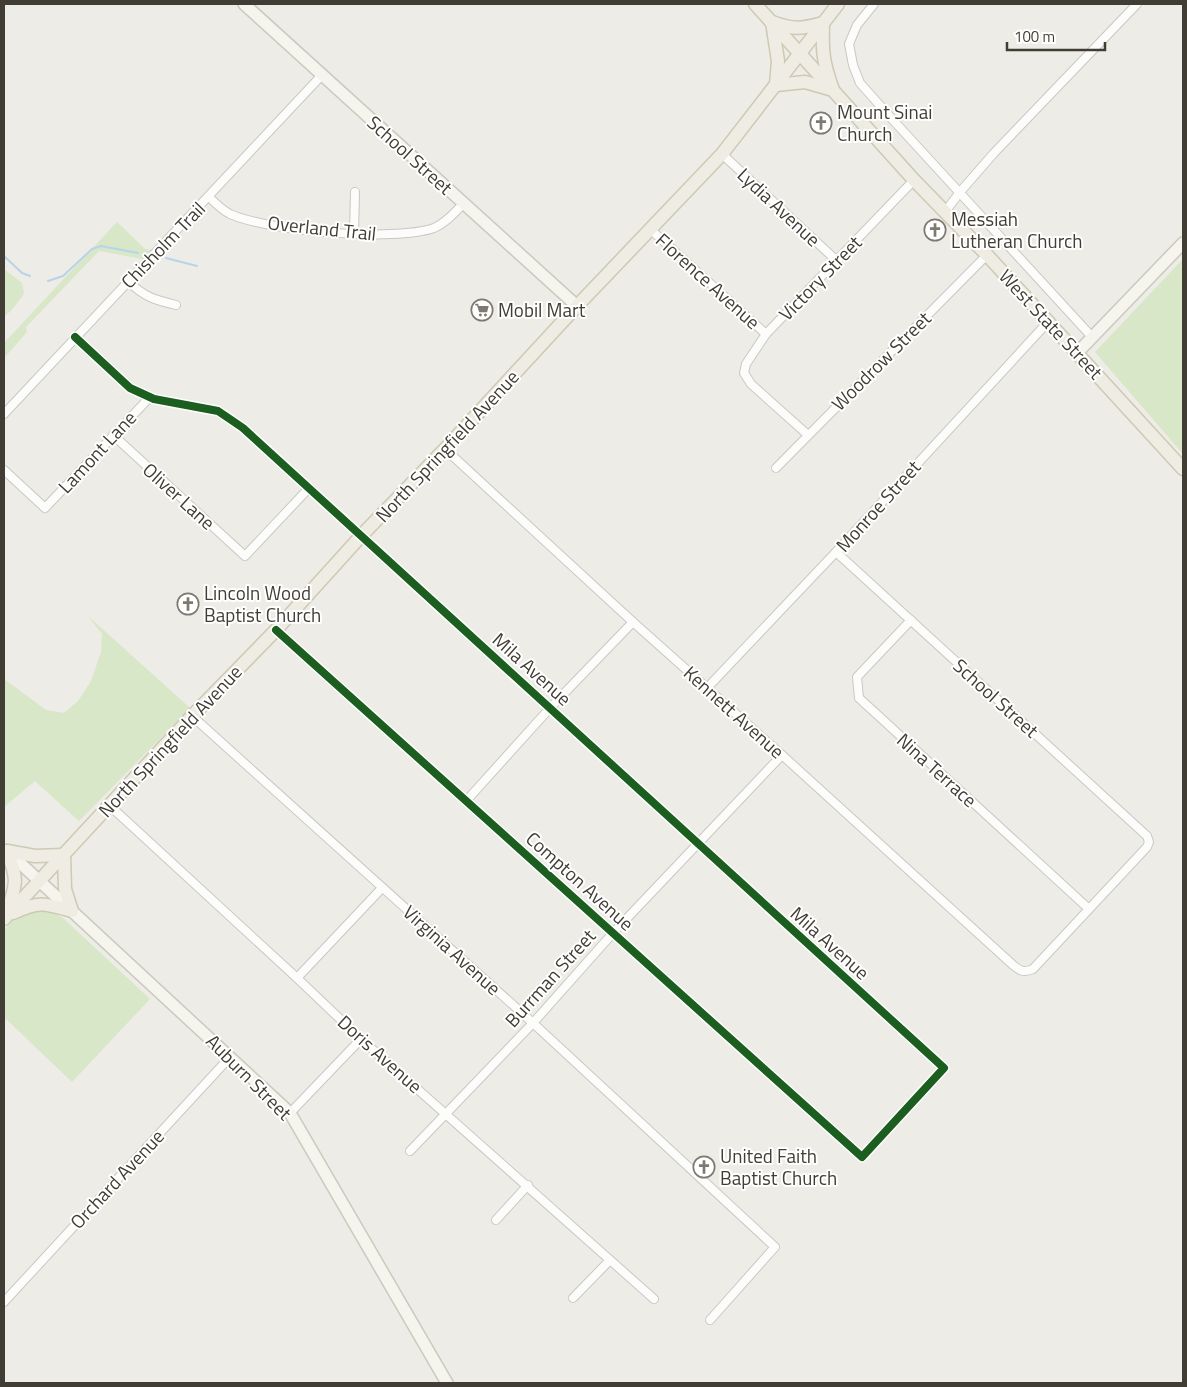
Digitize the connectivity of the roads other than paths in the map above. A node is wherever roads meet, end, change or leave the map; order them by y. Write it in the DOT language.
graph roads {
  1 [pos="244,4"];
  2 [pos="755,4"];
  3 [pos="838,4"];
  4 [pos="874,4"];
  5 [pos="1137,4"];
  6 [pos="772,22"];
  7 [pos="823,23"];
  8 [pos="800,54"];
  9 [pos="322,75"];
  10 [pos="776,85"];
  11 [pos="833,90"];
  12 [pos="722,154"];
  13 [pos="914,180"];
  14 [pos="355,192"];
  15 [pos="960,192"];
  16 [pos="209,197"];
  17 [pos="463,204"];
  18 [pos="945,212"];
  19 [pos="650,229"];
  20 [pos="354,234"];
  21 [pos="1183,243"];
  22 [pos="986,255"];
  23 [pos="837,261"];
  24 [pos="128,281"];
  25 [pos="176,305"];
  26 [pos="577,306"];
  27 [pos="1048,322"];
  28 [pos="766,334"];
  29 [pos="75,337"];
  30 [pos="1093,338"];
  31 [pos="1077,353"];
  32 [pos="150,397"];
  33 [pos="4,414"];
  34 [pos="808,434"];
  35 [pos="113,435"];
  36 [pos="445,449"];
  37 [pos="776,468"];
  38 [pos="1183,469"];
  39 [pos="4,470"];
  40 [pos="308,488"];
  41 [pos="361,536"];
  42 [pos="836,552"];
  43 [pos="910,620"];
  44 [pos="633,622"];
  45 [pos="276,630"];
  46 [pos="707,688"];
  47 [pos="550,708"];
  48 [pos="192,716"];
  49 [pos="782,756"];
  50 [pos="467,800"];
  51 [pos="109,805"];
  52 [pos="698,845"];
  53 [pos="5,850"];
  54 [pos="64,854"];
  55 [pos="40,881"];
  56 [pos="382,888"];
  57 [pos="1089,909"];
  58 [pos="72,911"];
  59 [pos="5,918"];
  60 [pos="613,933"];
  61 [pos="298,978"];
  62 [pos="533,1023"];
  63 [pos="361,1039"];
  64 [pos="230,1057"];
  65 [pos="290,1113"];
  66 [pos="445,1113"];
  67 [pos="410,1151"];
  68 [pos="862,1157"];
  69 [pos="528,1186"];
  70 [pos="496,1220"];
  71 [pos="610,1260"];
  72 [pos="574,1298"];
  73 [pos="654,1299"];
  74 [pos="4,1302"];
  75 [pos="710,1320"];
  76 [pos="447,1383"];
  1 -- 9 [label="main road, School Street"];
  2 -- 6 [label="main road, West State Street"];
  3 -- 7 [label="main road, North Springfield Avenue"];
  4 -- 15 [label="street"];
  5 -- 15 [label="street"];
  6 -- 7 [label="main road"];
  6 -- 8 [label="main road, West State Street"];
  6 -- 10 [label="main road"];
  7 -- 8 [label="main road, North Springfield Avenue"];
  7 -- 11 [label="main road"];
  8 -- 10 [label="main road, North Springfield Avenue"];
  8 -- 11 [label="main road, West State Street"];
  9 -- 16 [label="street, Chisholm Trail"];
  9 -- 17 [label="main road, School Street"];
  10 -- 11 [label="main road"];
  10 -- 12 [label="main road, North Springfield Avenue"];
  11 -- 13 [label="main road, West State Street"];
  12 -- 19 [label="main road, North Springfield Avenue"];
  12 -- 23 [label="street, Lydia Avenue"];
  13 -- 18 [label="main road, West State Street"];
  13 -- 23 [label="street, Victory Street"];
  14 -- 20 [label="street"];
  15 -- 18 [label="street"];
  15 -- 30 [label="street"];
  16 -- 20 [label="street, Overland Trail"];
  16 -- 24 [label="street, Chisholm Trail"];
  17 -- 20 [label="street, Overland Trail"];
  17 -- 26 [label="main road, School Street"];
  18 -- 22 [label="main road, West State Street"];
  19 -- 26 [label="main road, North Springfield Avenue"];
  19 -- 28 [label="street, Florence Avenue"];
  21 -- 30 [label="main road"];
  22 -- 27 [label="main road, West State Street"];
  22 -- 34 [label="street, Woodrow Street"];
  23 -- 28 [label="street, Victory Street"];
  24 -- 25 [label="street"];
  24 -- 29 [label="street, Chisholm Trail"];
  26 -- 36 [label="main road, North Springfield Avenue"];
  27 -- 31 [label="main road, West State Street"];
  27 -- 42 [label="street, Monroe Street"];
  28 -- 34 [label="street, Victory Street"];
  29 -- 32 [label="street, Mila Avenue"];
  29 -- 33 [label="street, Chisholm Trail"];
  30 -- 31 [label="main road"];
  31 -- 38 [label="main road, West State Street"];
  32 -- 35 [label="street, Lamont Lane"];
  32 -- 40 [label="street, Mila Avenue"];
  34 -- 37 [label="street, Woodrow Street"];
  35 -- 39 [label="street, Lamont Lane"];
  35 -- 40 [label="street, Oliver Lane"];
  36 -- 41 [label="main road, North Springfield Avenue"];
  36 -- 44 [label="street, Kennett Avenue"];
  40 -- 41 [label="street, Mila Avenue"];
  41 -- 45 [label="main road, North Springfield Avenue"];
  41 -- 47 [label="street, Mila Avenue"];
  42 -- 43 [label="street, School Street"];
  42 -- 46 [label="street, Monroe Street"];
  43 -- 57 [label="street, Nina Terrace"];
  43 -- 57 [label="street, School Street"];
  44 -- 46 [label="street, Kennett Avenue"];
  44 -- 47 [label="street"];
  45 -- 48 [label="main road, North Springfield Avenue"];
  45 -- 50 [label="street, Compton Avenue"];
  46 -- 49 [label="street, Kennett Avenue"];
  47 -- 50 [label="street"];
  47 -- 52 [label="street, Mila Avenue"];
  48 -- 51 [label="main road, North Springfield Avenue"];
  48 -- 56 [label="street, Virginia Avenue"];
  49 -- 52 [label="street, Burrman Street"];
  49 -- 57 [label="street, Kennett Avenue"];
  50 -- 60 [label="street, Compton Avenue"];
  51 -- 54 [label="main road, North Springfield Avenue"];
  51 -- 61 [label="street, Doris Avenue"];
  52 -- 60 [label="street, Burrman Street"];
  52 -- 68 [label="street, Mila Avenue"];
  53 -- 54 [label="main road"];
  53 -- 55 [label="main road, Auburn Street"];
  53 -- 59 [label="main road"];
  54 -- 55 [label="main road, North Springfield Avenue"];
  54 -- 58 [label="main road"];
  55 -- 58 [label="main road, Auburn Street"];
  55 -- 59 [label="main road, North Springfield Avenue"];
  56 -- 61 [label="street"];
  56 -- 62 [label="street, Virginia Avenue"];
  58 -- 59 [label="main road"];
  58 -- 64 [label="main road, Auburn Street"];
  60 -- 62 [label="street, Burrman Street"];
  60 -- 68 [label="street, Compton Avenue"];
  61 -- 63 [label="street, Doris Avenue"];
  62 -- 66 [label="street, Burrman Street"];
  62 -- 75 [label="street, Virginia Avenue"];
  63 -- 65 [label="street"];
  63 -- 66 [label="street, Doris Avenue"];
  64 -- 65 [label="main road, Auburn Street"];
  64 -- 74 [label="street, Orchard Avenue"];
  65 -- 76 [label="main road, Auburn Street"];
  66 -- 67 [label="street, Burrman Street"];
  66 -- 69 [label="street, Doris Avenue"];
  69 -- 70 [label="street"];
  69 -- 71 [label="street, Doris Avenue"];
  71 -- 72 [label="street"];
  71 -- 73 [label="street, Doris Avenue"];
}
